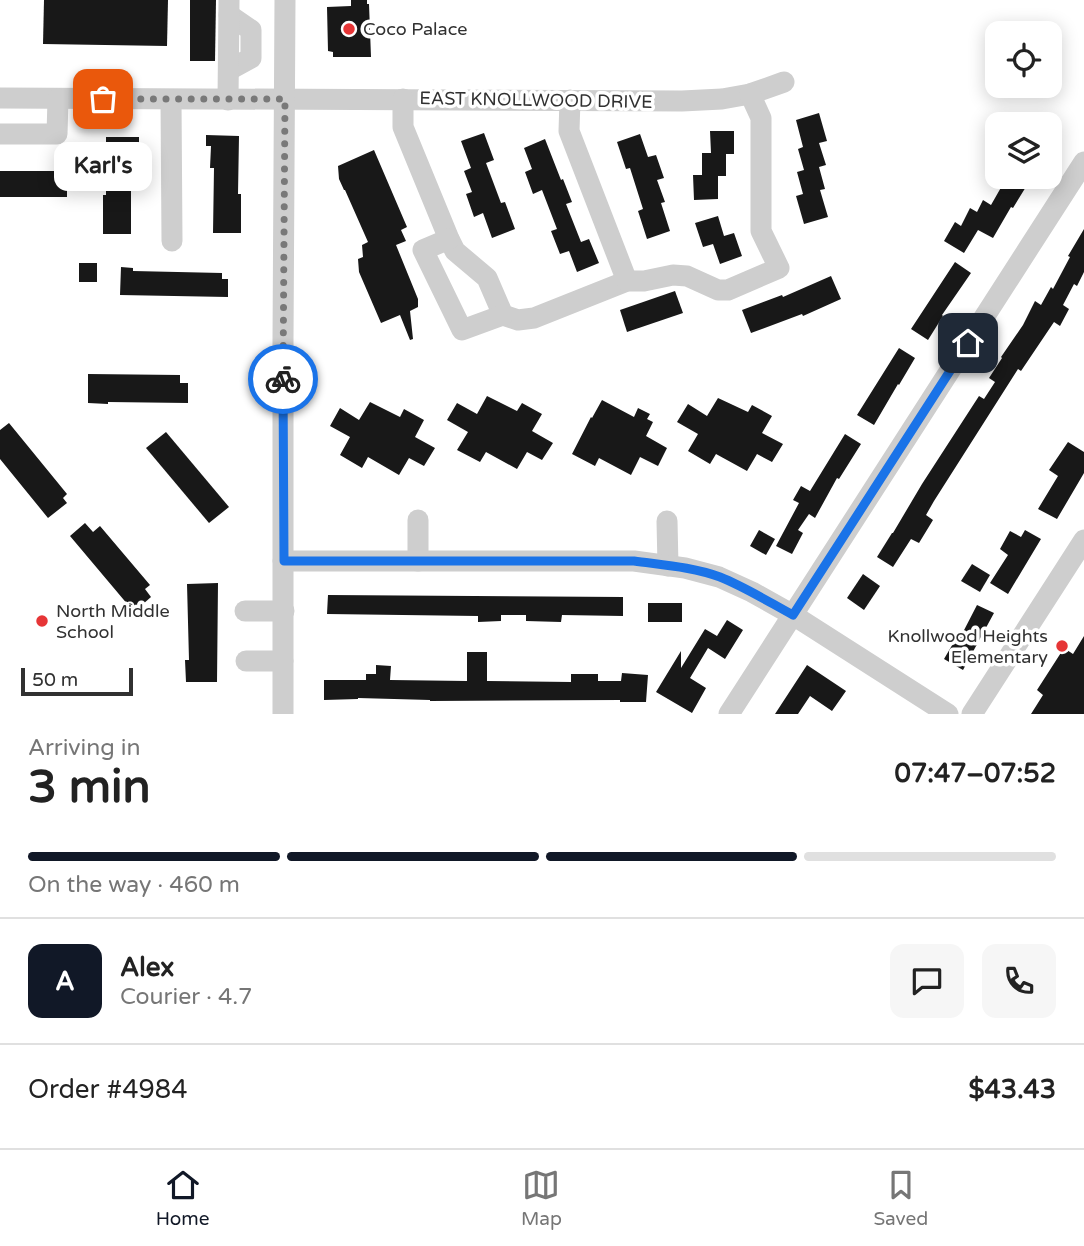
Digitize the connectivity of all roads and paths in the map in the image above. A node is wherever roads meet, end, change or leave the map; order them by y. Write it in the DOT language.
graph roads {
  1 [pos="285,0"];
  2 [pos="229,8"];
  3 [pos="783,82"];
  4 [pos="750,94"];
  5 [pos="0,98"];
  6 [pos="58,99"];
  7 [pos="285,99"];
  8 [pos="403,99"];
  9 [pos="171,100"];
  10 [pos="228,100"];
  11 [pos="570,100"];
  12 [pos="0,134"];
  13 [pos="1084,162"];
  14 [pos="449,239"];
  15 [pos="172,241"];
  16 [pos="627,281"];
  17 [pos="503,315"];
  18 [pos="418,520"];
  19 [pos="667,522"];
  20 [pos="1084,540"];
  21 [pos="284,561"];
  22 [pos="418,561"];
  23 [pos="668,566"];
  24 [pos="245,611"];
  25 [pos="284,611"];
  26 [pos="793,615"];
  27 [pos="246,661"];
  28 [pos="284,661"];
  29 [pos="284,714"];
  30 [pos="729,714"];
  31 [pos="947,714"];
  32 [pos="972,714"];
  1 -- 7 [label="street"];
  2 -- 10 [label="street"];
  3 -- 4 [label="street, EAST KNOLLWOOD DRIVE"];
  4 -- 11 [label="street, EAST KNOLLWOOD DRIVE"];
  4 -- 16 [label="street"];
  5 -- 6 [label="street, EAST KNOLLWOOD DRIVE"];
  6 -- 9 [label="street, EAST KNOLLWOOD DRIVE"];
  6 -- 12 [label="street"];
  7 -- 8 [label="street, EAST KNOLLWOOD DRIVE"];
  7 -- 10 [label="street, EAST KNOLLWOOD DRIVE"];
  7 -- 21 [label="street"];
  8 -- 11 [label="street, EAST KNOLLWOOD DRIVE"];
  8 -- 14 [label="street"];
  9 -- 10 [label="street, EAST KNOLLWOOD DRIVE"];
  9 -- 15 [label="street"];
  11 -- 16 [label="street"];
  13 -- 26 [label="street"];
  14 -- 17 [label="street"];
  14 -- 17 [label="street"];
  16 -- 17 [label="street"];
  18 -- 22 [label="street"];
  19 -- 23 [label="street"];
  20 -- 32 [label="street"];
  21 -- 22 [label="street"];
  21 -- 25 [label="street"];
  22 -- 23 [label="street"];
  23 -- 26 [label="street"];
  24 -- 25 [label="street"];
  25 -- 28 [label="street"];
  26 -- 30 [label="street"];
  26 -- 31 [label="street"];
  27 -- 28 [label="street"];
  28 -- 29 [label="street"];
}
